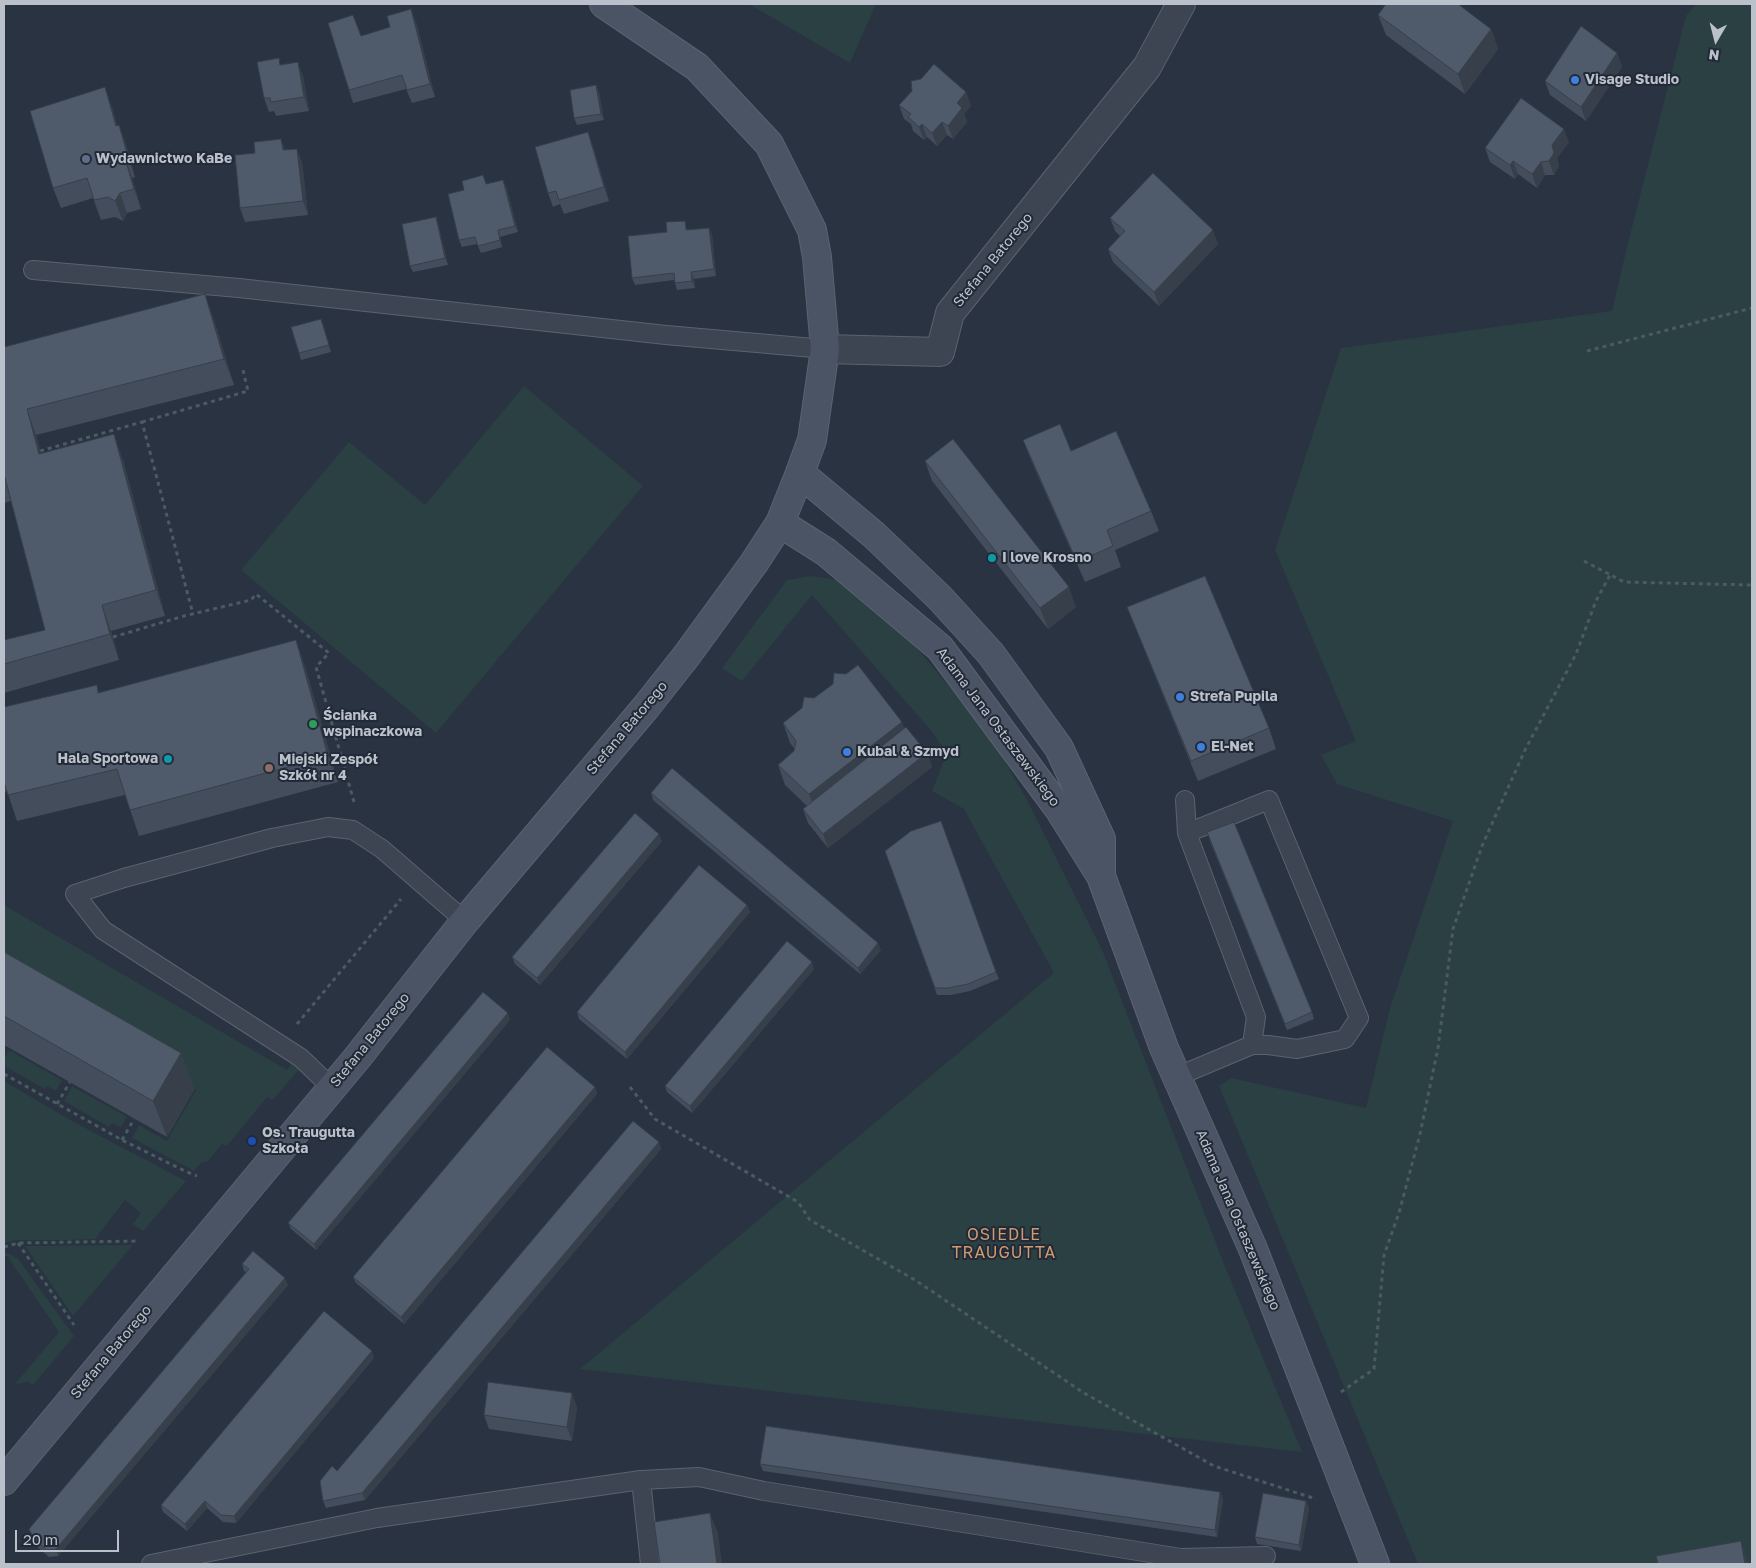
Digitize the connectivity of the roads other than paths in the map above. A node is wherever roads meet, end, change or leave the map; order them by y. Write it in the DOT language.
graph roads {
  1 [pos="604,4"];
  2 [pos="1181,4"];
  3 [pos="33,270"];
  4 [pos="825,349"];
  5 [pos="800,473"];
  6 [pos="780,523"];
  7 [pos="1185,800"];
  8 [pos="1187,833"];
  9 [pos="1101,876"];
  10 [pos="465,921"];
  11 [pos="1252,1045"];
  12 [pos="1176,1077"];
  13 [pos="331,1087"];
  14 [pos="641,1480"];
  15 [pos="4,1481"];
  16 [pos="1266,1556"];
  17 [pos="151,1564"];
  18 [pos="650,1564"];
  19 [pos="1375,1564"];
  1 -- 4 [label="street"];
  2 -- 4 [label="street, Stefana Batorego"];
  3 -- 4 [label="lane"];
  4 -- 5 [label="street, Stefana Batorego"];
  5 -- 6 [label="street, Stefana Batorego"];
  5 -- 9 [label="street, Adama Jana Ostaszewskiego"];
  6 -- 9 [label="street, Adama Jana Ostaszewskiego"];
  6 -- 10 [label="street, Stefana Batorego"];
  7 -- 8 [label="lane"];
  8 -- 11 [label="lane"];
  8 -- 11 [label="lane"];
  9 -- 12 [label="street, Adama Jana Ostaszewskiego"];
  10 -- 13 [label="street, Stefana Batorego"];
  10 -- 13 [label="lane"];
  11 -- 12 [label="lane"];
  12 -- 19 [label="street, Adama Jana Ostaszewskiego"];
  13 -- 15 [label="street, Stefana Batorego"];
  14 -- 16 [label="lane"];
  14 -- 17 [label="lane"];
  14 -- 18 [label="lane"];
}
